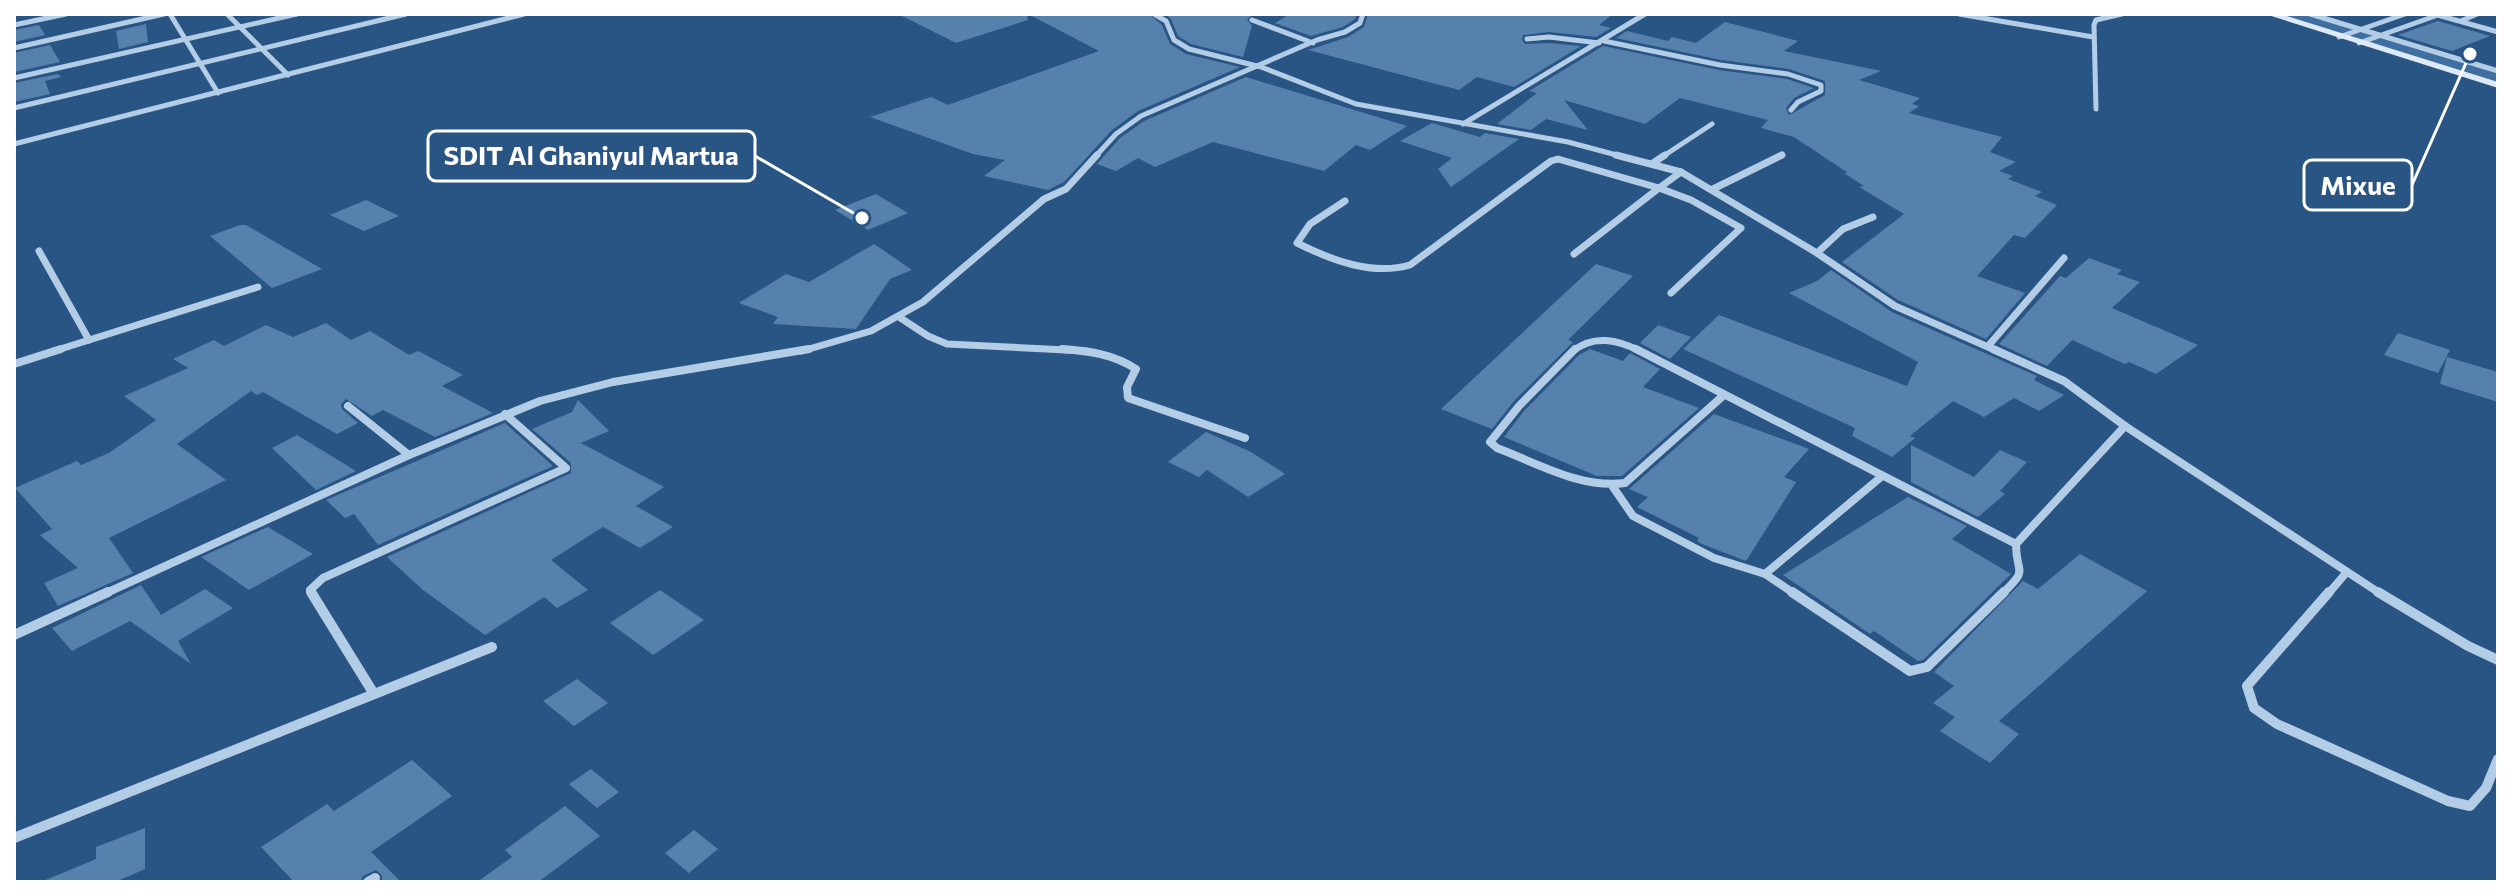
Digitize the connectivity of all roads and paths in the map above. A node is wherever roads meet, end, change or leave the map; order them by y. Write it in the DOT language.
graph roads {
  1 [pos="66,14"];
  2 [pos="167,14"];
  3 [pos="227,14"];
  4 [pos="297,14"];
  5 [pos="406,14"];
  6 [pos="524,14"];
  7 [pos="1154,14"];
  8 [pos="1363,14"];
  9 [pos="1645,14"];
  10 [pos="1959,14"];
  11 [pos="2092,14"];
  12 [pos="2122,14"];
  13 [pos="2270,14"];
  14 [pos="2310,14"];
  15 [pos="2405,14"];
  16 [pos="2477,14"];
  17 [pos="2436,15"];
  18 [pos="2102,19"];
  19 [pos="1252,20"];
  20 [pos="2460,21"];
  21 [pos="14,25"];
  22 [pos="239,27"];
  23 [pos="2361,30"];
  24 [pos="2498,32"];
  25 [pos="2381,36"];
  26 [pos="2093,37"];
  27 [pos="2339,37"];
  28 [pos="185,39"];
  29 [pos="1527,39"];
  30 [pos="1602,42"];
  31 [pos="1313,43"];
  32 [pos="2359,43"];
  33 [pos="14,48"];
  34 [pos="260,49"];
  35 [pos="200,63"];
  36 [pos="1261,67"];
  37 [pos="2498,73"];
  38 [pos="288,75"];
  39 [pos="14,78"];
  40 [pos="2482,80"];
  41 [pos="2498,85"];
  42 [pos="218,93"];
  43 [pos="14,108"];
  44 [pos="2096,109"];
  45 [pos="1791,110"];
  46 [pos="1463,124"];
  47 [pos="1712,124"];
  48 [pos="14,144"];
  49 [pos="1782,155"];
  50 [pos="1653,163"];
  51 [pos="1681,172"];
  52 [pos="1659,188"];
  53 [pos="1713,189"];
  54 [pos="1345,201"];
  55 [pos="1873,217"];
  56 [pos="39,251"];
  57 [pos="1817,253"];
  58 [pos="1574,254"];
  59 [pos="2064,258"];
  60 [pos="258,287"];
  61 [pos="1671,293"];
  62 [pos="899,317"];
  63 [pos="89,340"];
  64 [pos="1989,345"];
  65 [pos="14,364"];
  66 [pos="1724,395"];
  67 [pos="348,406"];
  68 [pos="505,414"];
  69 [pos="2125,426"];
  70 [pos="1245,438"];
  71 [pos="409,455"];
  72 [pos="1881,477"];
  73 [pos="1613,487"];
  74 [pos="2016,544"];
  75 [pos="2346,573"];
  76 [pos="1765,574"];
  77 [pos="14,635"];
  78 [pos="492,647"];
  79 [pos="2498,660"];
  80 [pos="374,694"];
  81 [pos="2498,759"];
  82 [pos="14,838"];
  1 -- 21 [label="street"];
  2 -- 28 [label="street"];
  2 -- 33 [label="street"];
  3 -- 22 [label="street"];
  4 -- 22 [label="street"];
  5 -- 34 [label="street"];
  6 -- 38 [label="street"];
  7 -- 36 [label="street"];
  8 -- 31 [label="street"];
  9 -- 30 [label="street"];
  10 -- 26 [label="street"];
  11 -- 18 [label="street"];
  12 -- 18 [label="street"];
  13 -- 27 [label="main road"];
  14 -- 23 [label="street"];
  15 -- 23 [label="street"];
  16 -- 20 [label="street"];
  17 -- 20 [label="street"];
  17 -- 25 [label="street"];
  18 -- 26 [label="street"];
  19 -- 31 [label="street"];
  20 -- 24 [label="street"];
  22 -- 28 [label="street"];
  22 -- 34 [label="street"];
  23 -- 25 [label="street"];
  23 -- 27 [label="street"];
  25 -- 32 [label="street"];
  25 -- 37 [label="street"];
  26 -- 44 [label="street"];
  27 -- 32 [label="main road"];
  28 -- 35 [label="street"];
  28 -- 39 [label="street"];
  29 -- 30 [label="street"];
  30 -- 45 [label="street"];
  30 -- 46 [label="street"];
  31 -- 36 [label="street"];
  32 -- 40 [label="main road"];
  34 -- 35 [label="street"];
  34 -- 38 [label="street"];
  35 -- 42 [label="street"];
  35 -- 43 [label="street"];
  36 -- 46 [label="street"];
  36 -- 62 [label="street"];
  37 -- 40 [label="street"];
  38 -- 42 [label="street"];
  40 -- 41 [label="main road"];
  42 -- 48 [label="street"];
  46 -- 50 [label="street"];
  47 -- 50 [label="street"];
  49 -- 53 [label="street"];
  50 -- 51 [label="street"];
  51 -- 52 [label="street"];
  51 -- 53 [label="street"];
  52 -- 54 [label="street"];
  52 -- 58 [label="street"];
  52 -- 61 [label="street"];
  53 -- 57 [label="street"];
  55 -- 57 [label="street"];
  56 -- 63 [label="street"];
  57 -- 64 [label="street"];
  59 -- 64 [label="street"];
  60 -- 63 [label="street"];
  62 -- 68 [label="street"];
  62 -- 70 [label="street"];
  63 -- 65 [label="street"];
  64 -- 69 [label="street"];
  66 -- 72 [label="street"];
  66 -- 73 [label="street"];
  66 -- 73 [label="street"];
  67 -- 71 [label="street"];
  68 -- 71 [label="street"];
  68 -- 80 [label="street"];
  69 -- 74 [label="street"];
  69 -- 75 [label="street"];
  71 -- 77 [label="street"];
  72 -- 74 [label="street"];
  72 -- 76 [label="street"];
  73 -- 76 [label="street"];
  74 -- 76 [label="street"];
  75 -- 79 [label="street"];
  75 -- 81 [label="street"];
  78 -- 80 [label="street"];
  80 -- 82 [label="street"];
}
